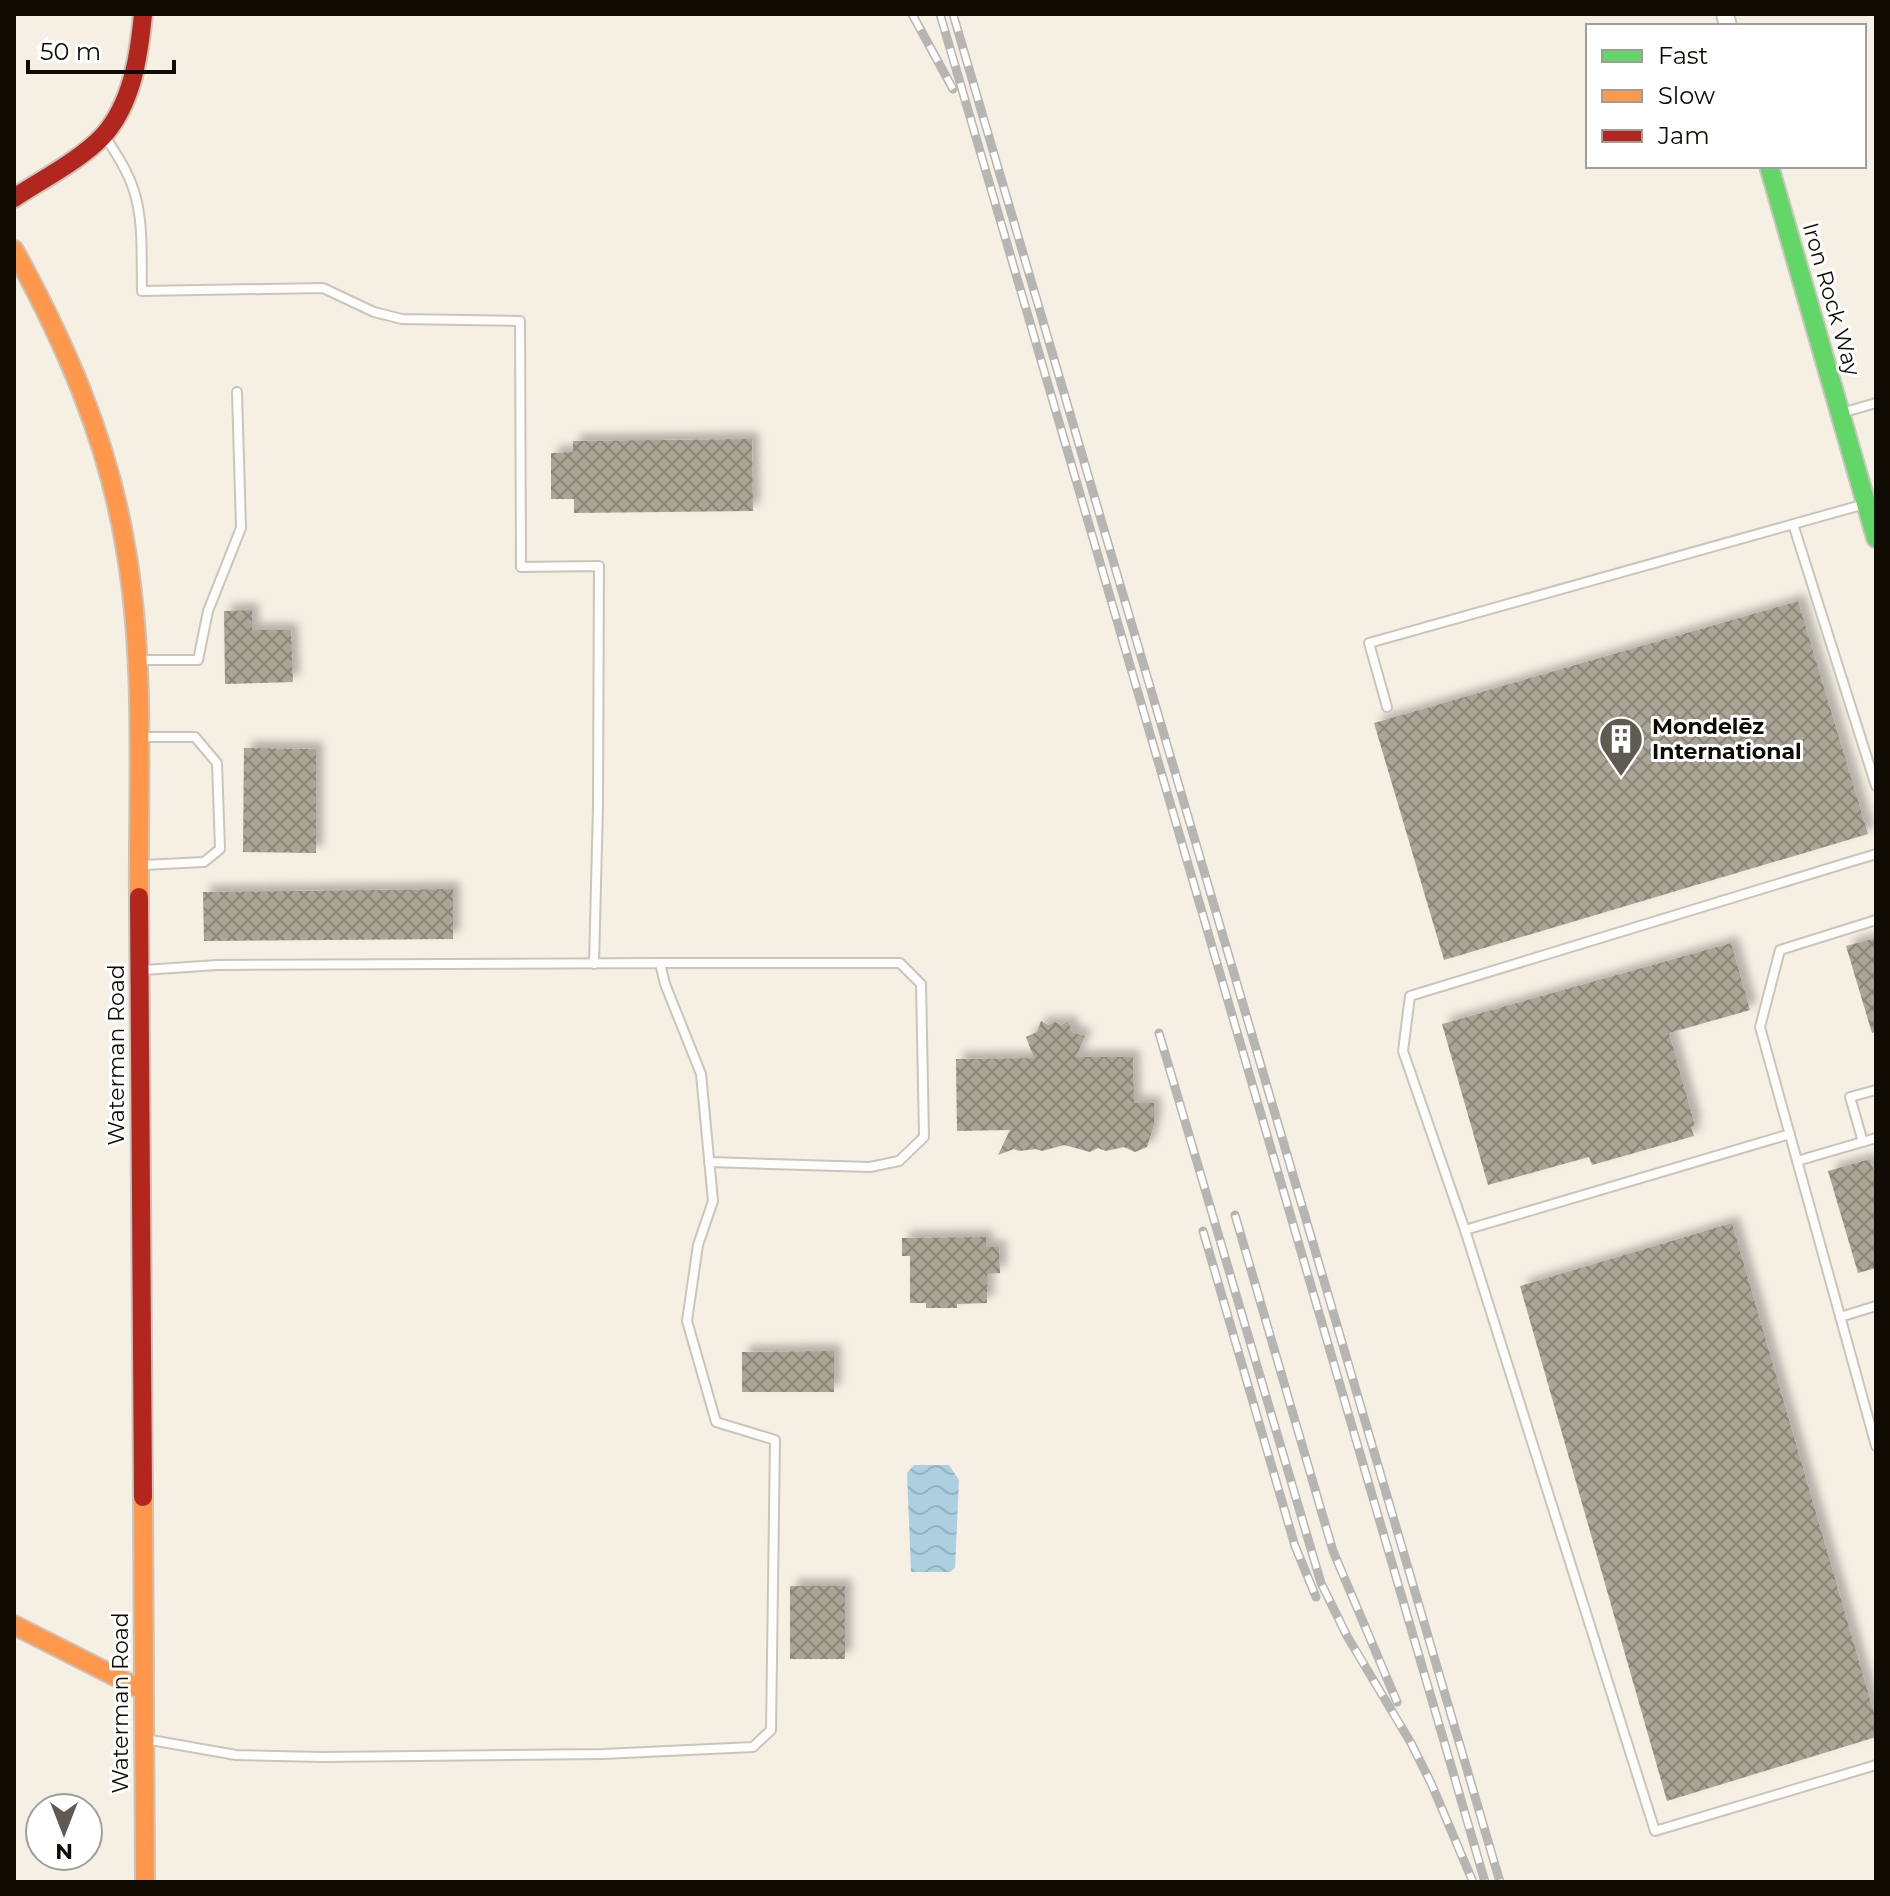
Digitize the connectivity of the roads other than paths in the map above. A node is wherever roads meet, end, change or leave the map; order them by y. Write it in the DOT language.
graph roads {
  1 [pos="143,14"];
  2 [pos="104,135"];
  3 [pos="1770,168"];
  4 [pos="14,198"];
  5 [pos="14,250"];
  6 [pos="237,392"];
  7 [pos="1876,403"];
  8 [pos="1840,413"];
  9 [pos="1866,504"];
  10 [pos="1793,524"];
  11 [pos="1876,538"];
  12 [pos="136,660"];
  13 [pos="1387,707"];
  14 [pos="138,737"];
  15 [pos="1876,786"];
  16 [pos="1876,854"];
  17 [pos="139,865"];
  18 [pos="1876,920"];
  19 [pos="660,963"];
  20 [pos="594,964"];
  21 [pos="139,971"];
  22 [pos="1876,1090"];
  23 [pos="1790,1134"];
  24 [pos="1876,1138"];
  25 [pos="1863,1142"];
  26 [pos="1797,1161"];
  27 [pos="709,1162"];
  28 [pos="1465,1230"];
  29 [pos="1876,1306"];
  30 [pos="1840,1317"];
  31 [pos="1876,1446"];
  32 [pos="14,1625"];
  33 [pos="144,1691"];
  34 [pos="144,1739"];
  35 [pos="1876,1765"];
  36 [pos="145,1882"];
  1 -- 2 [label="main road"];
  2 -- 4 [label="main road"];
  2 -- 20 [label="lane"];
  3 -- 8 [label="main road, Iron Rock Way"];
  5 -- 12 [label="main road, Waterman Road"];
  6 -- 12 [label="lane"];
  7 -- 8 [label="lane"];
  8 -- 9 [label="main road, Iron Rock Way"];
  9 -- 10 [label="lane"];
  9 -- 11 [label="main road, Iron Rock Way"];
  10 -- 13 [label="lane"];
  10 -- 15 [label="lane"];
  12 -- 14 [label="main road, Waterman Road"];
  14 -- 17 [label="main road, Waterman Road"];
  14 -- 17 [label="lane"];
  16 -- 28 [label="lane"];
  17 -- 21 [label="main road, Waterman Road"];
  18 -- 23 [label="lane"];
  19 -- 20 [label="lane"];
  19 -- 27 [label="lane"];
  19 -- 27 [label="lane"];
  20 -- 21 [label="lane"];
  21 -- 33 [label="main road, Waterman Road"];
  22 -- 25 [label="lane"];
  23 -- 26 [label="lane"];
  23 -- 28 [label="lane"];
  24 -- 25 [label="lane"];
  25 -- 26 [label="lane"];
  26 -- 30 [label="lane"];
  27 -- 34 [label="lane"];
  28 -- 35 [label="lane"];
  29 -- 30 [label="lane"];
  30 -- 31 [label="lane"];
  32 -- 33 [label="main road"];
  33 -- 34 [label="main road, Waterman Road"];
  34 -- 36 [label="main road, Waterman Road"];
}
